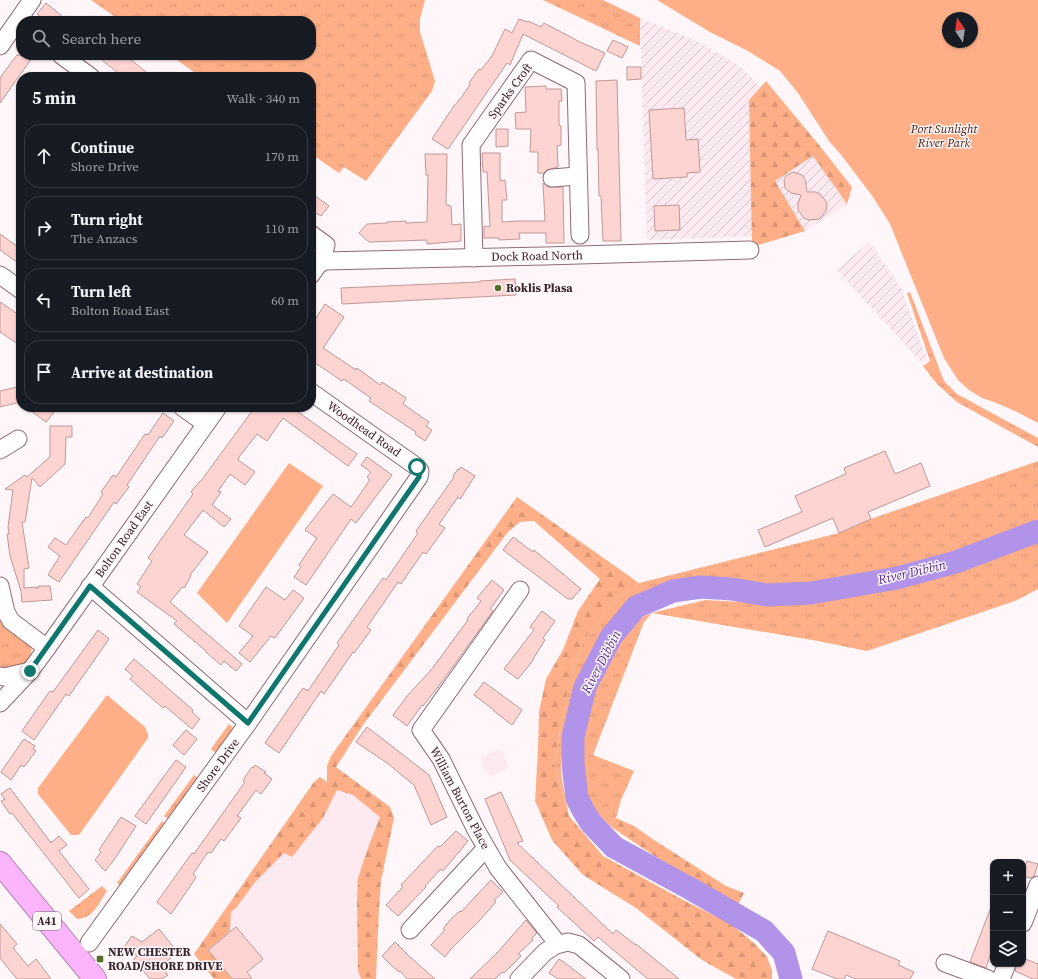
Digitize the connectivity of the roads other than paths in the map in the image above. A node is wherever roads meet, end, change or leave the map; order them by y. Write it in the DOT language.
graph roads {
  1 [pos="32,0"];
  2 [pos="23,16"];
  3 [pos="16,27"];
  4 [pos="0,46"];
  5 [pos="68,60"];
  6 [pos="84,72"];
  7 [pos="577,176"];
  8 [pos="552,178"];
  9 [pos="580,235"];
  10 [pos="316,241"];
  11 [pos="750,250"];
  12 [pos="325,253"];
  13 [pos="474,258"];
  14 [pos="316,268"];
  15 [pos="0,275"];
  16 [pos="16,286"];
  17 [pos="316,396"];
  18 [pos="189,412"];
  19 [pos="214,412"];
  20 [pos="206,424"];
  21 [pos="18,439"];
  22 [pos="0,450"];
  23 [pos="417,467"];
  24 [pos="0,586"];
  25 [pos="90,586"];
  26 [pos="520,590"];
  27 [pos="47,648"];
  28 [pos="30,671"];
  29 [pos="0,676"];
  30 [pos="0,703"];
  31 [pos="248,723"];
  32 [pos="486,848"];
  33 [pos="0,863"];
  34 [pos="1031,892"];
  35 [pos="1026,911"];
  36 [pos="410,930"];
  37 [pos="89,943"];
  38 [pos="558,944"];
  39 [pos="945,963"];
  40 [pos="1006,967"];
  41 [pos="95,979"];
  42 [pos="519,979"];
  43 [pos="621,979"];
  44 [pos="988,979"];
  45 [pos="1001,979"];
  1 -- 2 [label="street"];
  3 -- 4 [label="street"];
  5 -- 6 [label="street"];
  7 -- 8 [label="street"];
  7 -- 9 [label="street, Sparks Croft"];
  7 -- 13 [label="street, Sparks Croft"];
  10 -- 12 [label="street"];
  11 -- 13 [label="street, Dock Road North"];
  12 -- 13 [label="street, Dock Road North"];
  12 -- 14 [label="street"];
  15 -- 16 [label="street"];
  17 -- 23 [label="street, Woodhead Road"];
  18 -- 20 [label="street"];
  19 -- 20 [label="street, Bolton Road East"];
  20 -- 25 [label="street, Bolton Road East"];
  21 -- 22 [label="street"];
  23 -- 31 [label="street, Shore Drive"];
  24 -- 27 [label="street"];
  25 -- 27 [label="street, Bolton Road East"];
  25 -- 31 [label="street"];
  26 -- 32 [label="street, William Burton Place"];
  27 -- 28 [label="street, Bolton Road East"];
  28 -- 29 [label="street"];
  28 -- 30 [label="street, Bolton Road East"];
  31 -- 37 [label="street, Shore Drive"];
  32 -- 36 [label="street"];
  32 -- 38 [label="street, William Burton Place"];
  33 -- 41 [label="highway, A41"];
  34 -- 35 [label="street"];
  38 -- 42 [label="street"];
  38 -- 43 [label="street"];
  39 -- 44 [label="street"];
  40 -- 45 [label="street"];
}
